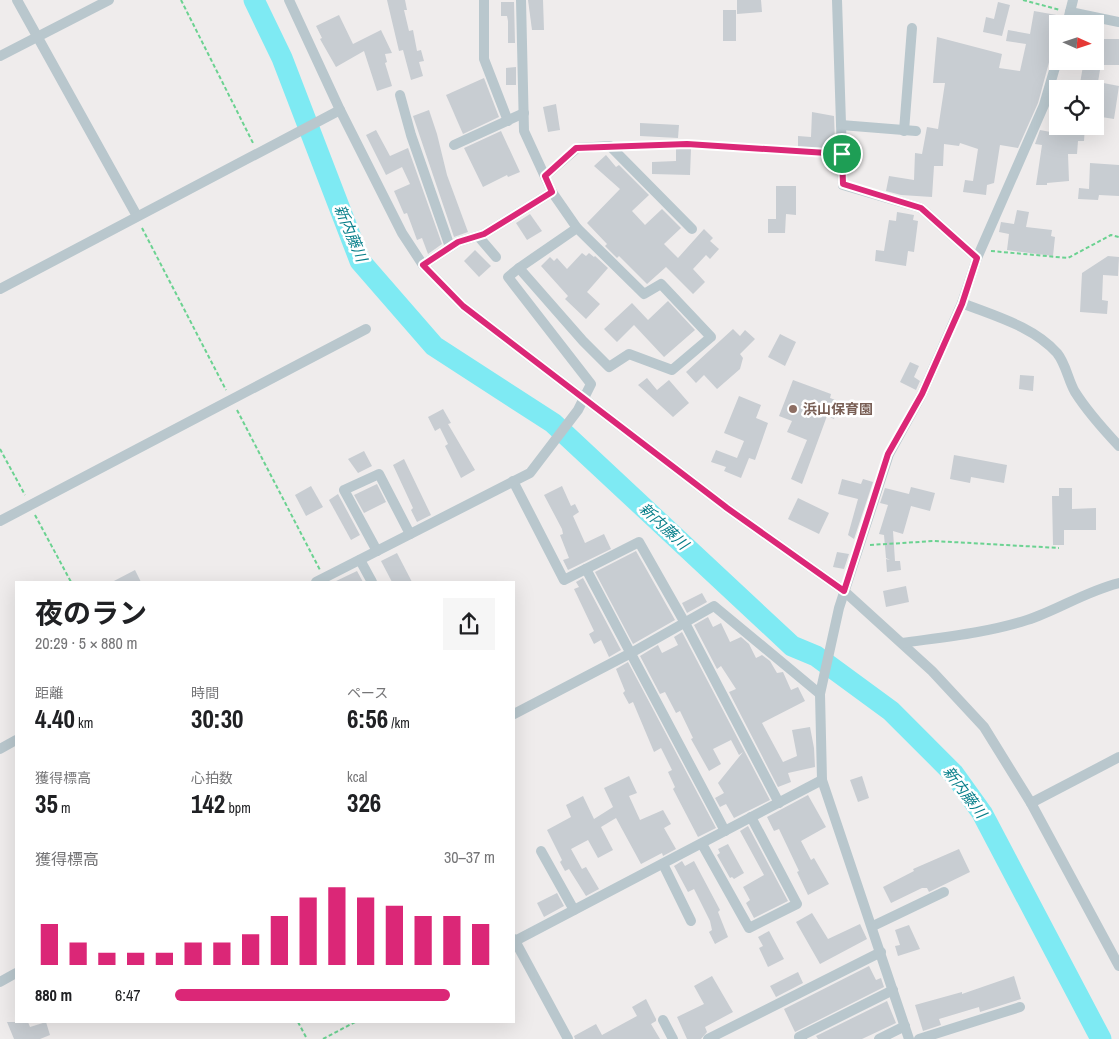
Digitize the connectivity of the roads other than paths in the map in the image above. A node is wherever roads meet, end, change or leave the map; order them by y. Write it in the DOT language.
graph roads {
  1 [pos="18,0"];
  2 [pos="109,0"];
  3 [pos="289,0"];
  4 [pos="484,0"];
  5 [pos="521,0"];
  6 [pos="837,0"];
  7 [pos="1073,0"];
  8 [pos="1070,12"];
  9 [pos="1069,15"];
  10 [pos="1119,22"];
  11 [pos="912,28"];
  12 [pos="38,35"];
  13 [pos="0,56"];
  14 [pos="1054,70"];
  15 [pos="400,95"];
  16 [pos="340,110"];
  17 [pos="524,113"];
  18 [pos="508,120"];
  19 [pos="841,125"];
  20 [pos="904,131"];
  21 [pos="916,132"];
  22 [pos="454,145"];
  23 [pos="545,176"];
  24 [pos="552,192"];
  25 [pos="136,216"];
  26 [pos="577,228"];
  27 [pos="692,229"];
  28 [pos="478,236"];
  29 [pos="450,248"];
  30 [pos="978,254"];
  31 [pos="496,257"];
  32 [pos="423,265"];
  33 [pos="519,268"];
  34 [pos="0,289"];
  35 [pos="962,304"];
  36 [pos="366,328"];
  37 [pos="585,398"];
  38 [pos="1119,446"];
  39 [pos="514,481"];
  40 [pos="0,520"];
  41 [pos="410,534"];
  42 [pos="377,551"];
  43 [pos="360,560"];
  44 [pos="586,569"];
  45 [pos="322,581"];
  46 [pos="371,581"];
  47 [pos="1119,583"];
  48 [pos="844,591"];
  49 [pos="685,623"];
  50 [pos="902,643"];
  51 [pos="631,653"];
  52 [pos="821,689"];
  53 [pos="515,713"];
  54 [pos="15,741"];
  55 [pos="0,749"];
  56 [pos="1119,757"];
  57 [pos="822,780"];
  58 [pos="779,802"];
  59 [pos="1031,803"];
  60 [pos="752,817"];
  61 [pos="725,832"];
  62 [pos="702,844"];
  63 [pos="541,851"];
  64 [pos="663,864"];
  65 [pos="944,892"];
  66 [pos="574,910"];
  67 [pos="691,921"];
  68 [pos="873,926"];
  69 [pos="515,940"];
  70 [pos="515,942"];
  71 [pos="881,952"];
  72 [pos="1119,966"];
  73 [pos="15,974"];
  74 [pos="0,982"];
  75 [pos="894,990"];
  76 [pos="1020,1007"];
  77 [pos="663,1020"];
  78 [pos="905,1026"];
  79 [pos="568,1039"];
  80 [pos="673,1039"];
  81 [pos="708,1039"];
  82 [pos="802,1039"];
  83 [pos="879,1039"];
  84 [pos="909,1039"];
  85 [pos="919,1039"];
  1 -- 12 [label="street"];
  2 -- 12 [label="street"];
  3 -- 16 [label="street"];
  4 -- 18 [label="street"];
  5 -- 17 [label="street"];
  6 -- 19 [label="street"];
  7 -- 8 [label="street"];
  8 -- 9 [label="street"];
  8 -- 10 [label="street"];
  11 -- 20 [label="street"];
  12 -- 13 [label="street"];
  12 -- 25 [label="street"];
  14 -- 30 [label="street"];
  15 -- 29 [label="street"];
  16 -- 25 [label="street"];
  16 -- 32 [label="street"];
  17 -- 18 [label="street"];
  17 -- 23 [label="street"];
  18 -- 22 [label="street"];
  19 -- 20 [label="street"];
  19 -- 30 [label="street"];
  20 -- 21 [label="street"];
  23 -- 24 [label="street"];
  23 -- 27 [label="street"];
  24 -- 26 [label="street"];
  24 -- 28 [label="street"];
  25 -- 34 [label="street"];
  26 -- 33 [label="street"];
  26 -- 33 [label="street"];
  28 -- 29 [label="street"];
  28 -- 31 [label="street"];
  29 -- 32 [label="street"];
  30 -- 35 [label="street"];
  32 -- 37 [label="street"];
  33 -- 37 [label="street"];
  35 -- 38 [label="street"];
  35 -- 48 [label="street"];
  36 -- 40 [label="street"];
  37 -- 39 [label="street"];
  37 -- 48 [label="street"];
  39 -- 41 [label="street"];
  39 -- 44 [label="street"];
  41 -- 42 [label="street"];
  41 -- 42 [label="street"];
  42 -- 43 [label="street"];
  43 -- 45 [label="street"];
  43 -- 46 [label="street"];
  44 -- 49 [label="street"];
  44 -- 51 [label="street"];
  47 -- 50 [label="street"];
  48 -- 50 [label="street"];
  48 -- 52 [label="street"];
  49 -- 51 [label="street"];
  49 -- 52 [label="street"];
  49 -- 58 [label="street"];
  50 -- 59 [label="street"];
  51 -- 53 [label="street"];
  51 -- 61 [label="street"];
  52 -- 57 [label="street"];
  54 -- 55 [label="street"];
  56 -- 59 [label="street"];
  57 -- 58 [label="street"];
  57 -- 68 [label="street"];
  58 -- 60 [label="street"];
  59 -- 72 [label="street"];
  60 -- 61 [label="street"];
  60 -- 62 [label="street"];
  61 -- 62 [label="street"];
  62 -- 64 [label="street"];
  63 -- 66 [label="street"];
  64 -- 66 [label="street"];
  64 -- 67 [label="street"];
  65 -- 68 [label="street"];
  66 -- 69 [label="street"];
  68 -- 71 [label="street"];
  70 -- 79 [label="street"];
  71 -- 75 [label="street"];
  71 -- 81 [label="street"];
  73 -- 74 [label="street"];
  75 -- 78 [label="street"];
  75 -- 82 [label="street"];
  76 -- 85 [label="street"];
  77 -- 80 [label="street"];
  78 -- 83 [label="street"];
  78 -- 84 [label="street"];
}
